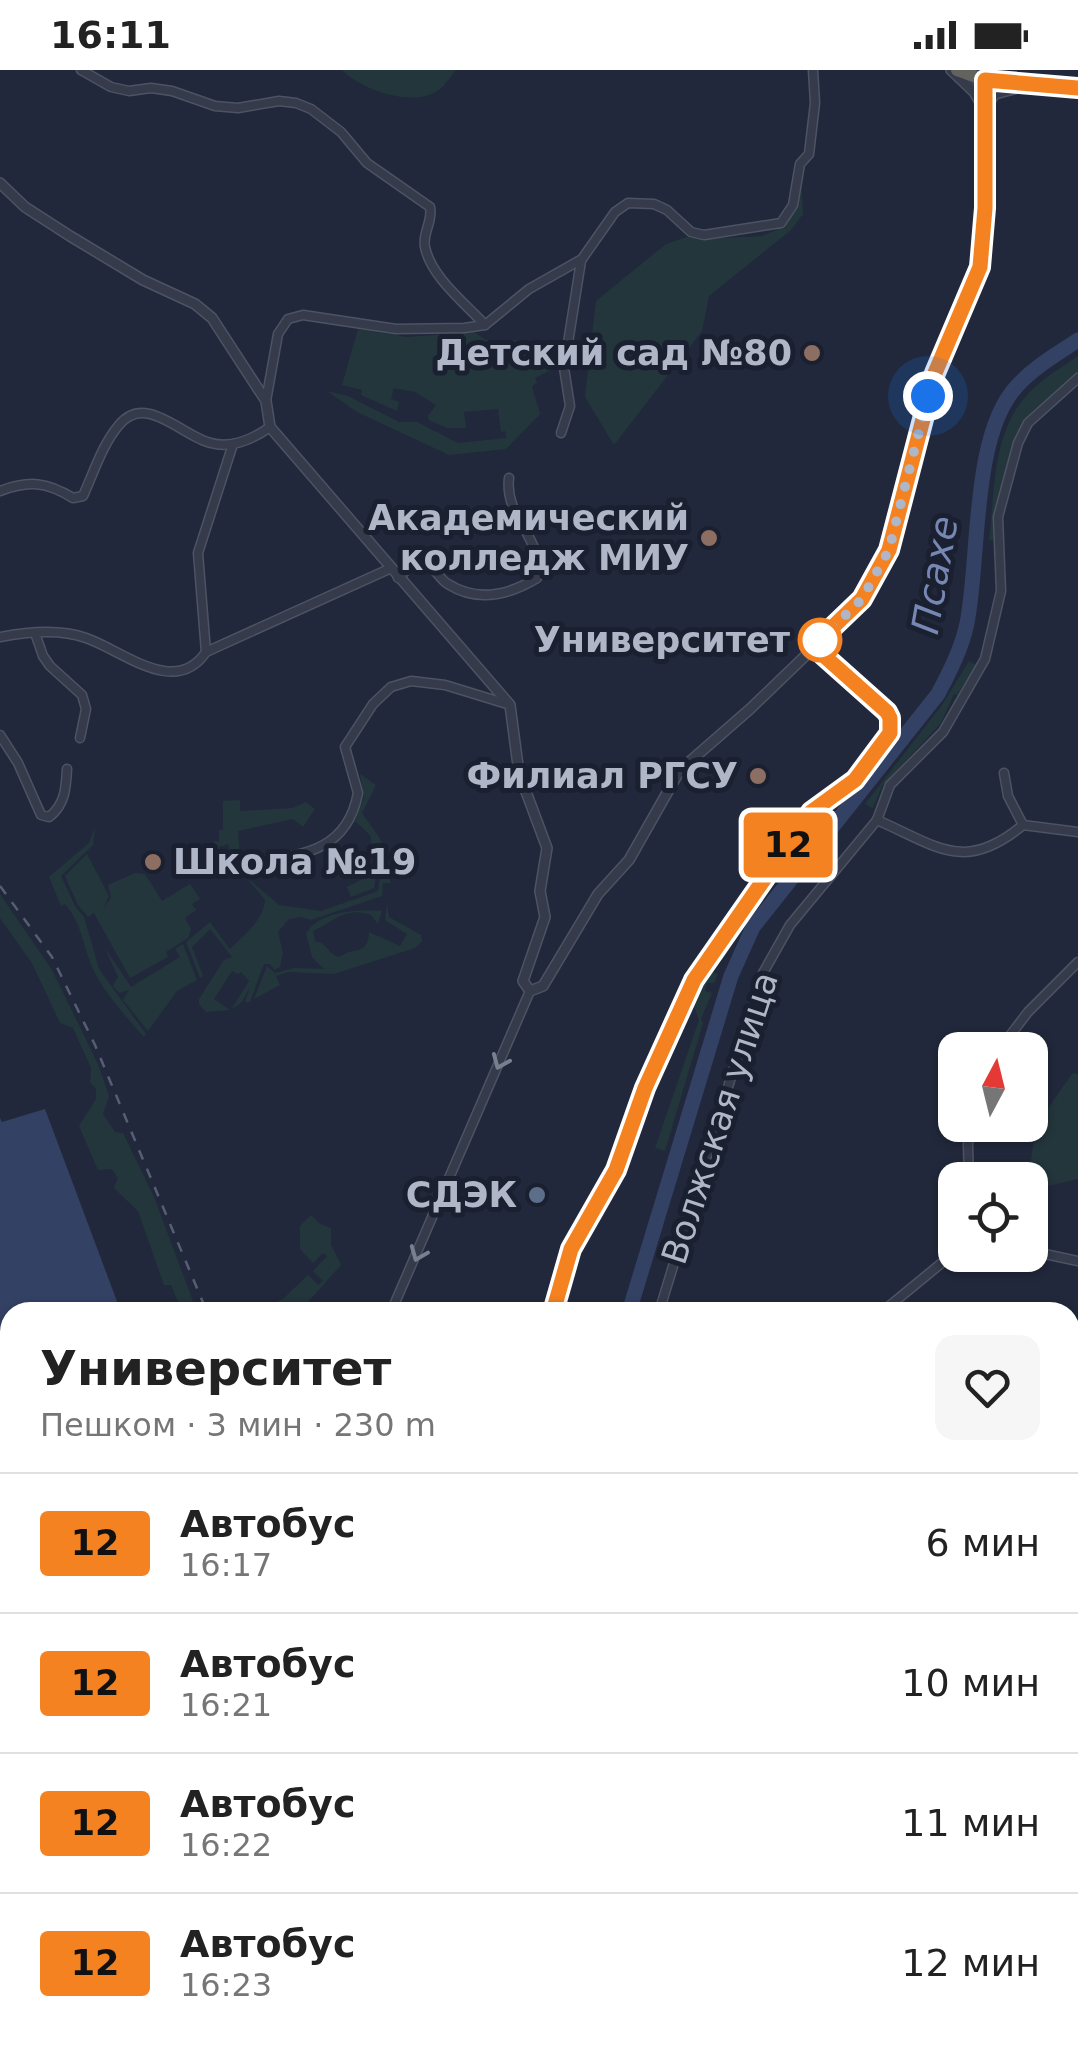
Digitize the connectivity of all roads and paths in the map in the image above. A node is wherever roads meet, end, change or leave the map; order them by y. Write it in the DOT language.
graph roads {
  1 [pos="82,70"];
  2 [pos="813,70"];
  3 [pos="954,70"];
  4 [pos="985,80"];
  5 [pos="1026,86"];
  6 [pos="1078,88"];
  7 [pos="984,109"];
  8 [pos="0,184"];
  9 [pos="5,192"];
  10 [pos="582,259"];
  11 [pos="485,325"];
  12 [pos="1078,378"];
  13 [pos="266,400"];
  14 [pos="270,427"];
  15 [pos="562,433"];
  16 [pos="232,444"];
  17 [pos="509,478"];
  18 [pos="0,491"];
  19 [pos="389,568"];
  20 [pos="398,578"];
  21 [pos="34,632"];
  22 [pos="0,637"];
  23 [pos="813,646"];
  24 [pos="206,652"];
  25 [pos="510,705"];
  26 [pos="0,734"];
  27 [pos="80,738"];
  28 [pos="67,769"];
  29 [pos="1004,773"];
  30 [pos="877,820"];
  31 [pos="1024,825"];
  32 [pos="1078,832"];
  33 [pos="241,864"];
  34 [pos="1078,962"];
  35 [pos="530,991"];
  36 [pos="1013,1032"];
  37 [pos="1048,1255"];
  38 [pos="1078,1261"];
  39 [pos="938,1266"];
  40 [pos="395,1302"];
  41 [pos="556,1302"];
  42 [pos="662,1302"];
  43 [pos="894,1302"];
  1 -- 11 [label="street"];
  2 -- 10 [label="street"];
  3 -- 4 [label="highway"];
  3 -- 7 [label="street"];
  4 -- 5 [label="highway"];
  4 -- 7 [label="street"];
  5 -- 6 [label="highway"];
  5 -- 7 [label="street"];
  7 -- 23 [label="street"];
  8 -- 9 [label="street"];
  9 -- 13 [label="street"];
  10 -- 11 [label="street"];
  10 -- 15 [label="street"];
  11 -- 13 [label="street"];
  12 -- 30 [label="street, Волжская улица"];
  13 -- 14 [label="street"];
  14 -- 16 [label="street"];
  14 -- 19 [label="street"];
  16 -- 18 [label="street"];
  16 -- 24 [label="street"];
  17 -- 20 [label="street"];
  19 -- 20 [label="street"];
  19 -- 24 [label="street"];
  20 -- 25 [label="street"];
  21 -- 22 [label="street"];
  21 -- 24 [label="street"];
  21 -- 27 [label="street"];
  23 -- 35 [label="street"];
  23 -- 41 [label="street"];
  25 -- 33 [label="street"];
  25 -- 35 [label="street"];
  26 -- 28 [label="street"];
  29 -- 31 [label="street"];
  30 -- 31 [label="street"];
  30 -- 42 [label="street, Волжская улица"];
  31 -- 32 [label="street"];
  34 -- 36 [label="street"];
  35 -- 40 [label="street, one-way"];
  37 -- 38 [label="street"];
  39 -- 43 [label="street"];
}
